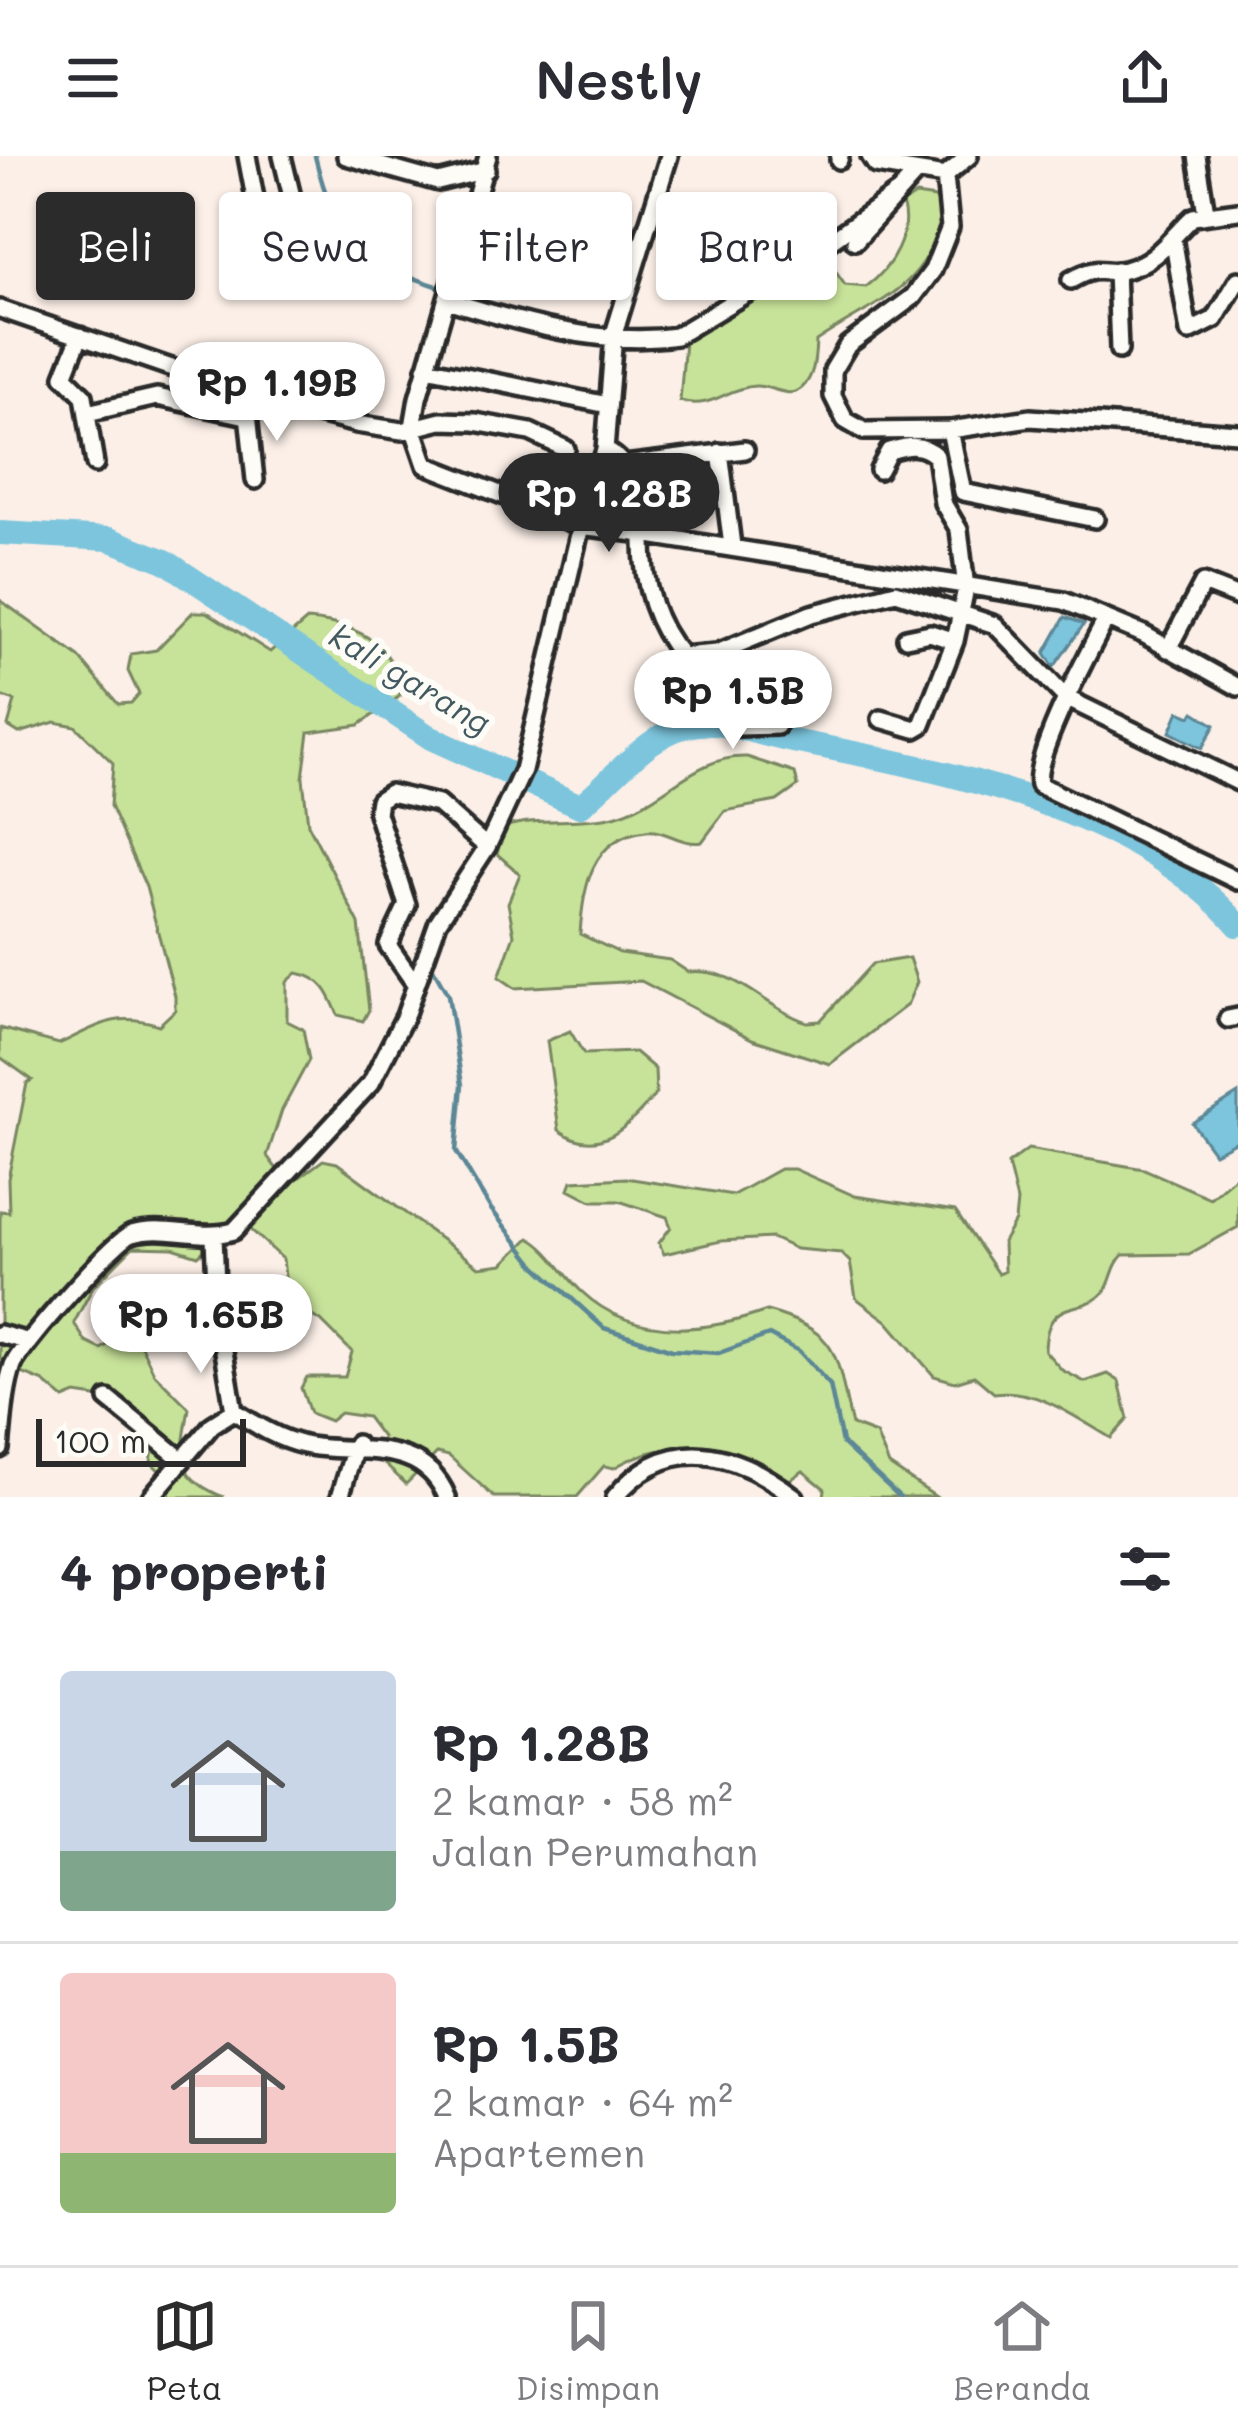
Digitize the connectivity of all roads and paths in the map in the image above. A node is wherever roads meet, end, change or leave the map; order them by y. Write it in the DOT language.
graph roads {
  1 [pos="247,156"];
  2 [pos="282,156"];
  3 [pos="346,156"];
  4 [pos="669,156"];
  5 [pos="870,156"];
  6 [pos="969,156"];
  7 [pos="1197,156"];
  8 [pos="487,163"];
  9 [pos="917,172"];
  10 [pos="945,176"];
  11 [pos="479,192"];
  12 [pos="896,194"];
  13 [pos="1238,211"];
  14 [pos="1206,213"];
  15 [pos="855,241"];
  16 [pos="1174,243"];
  17 [pos="1116,271"];
  18 [pos="1071,280"];
  19 [pos="1238,280"];
  20 [pos="447,300"];
  21 [pos="0,309"];
  22 [pos="614,334"];
  23 [pos="80,336"];
  24 [pos="1119,350"];
  25 [pos="426,368"];
  26 [pos="268,401"];
  27 [pos="608,405"];
  28 [pos="87,413"];
  29 [pos="248,413"];
  30 [pos="413,427"];
  31 [pos="950,430"];
  32 [pos="1238,433"];
  33 [pos="566,449"];
  34 [pos="746,449"];
  35 [pos="605,450"];
  36 [pos="720,452"];
  37 [pos="95,464"];
  38 [pos="625,465"];
  39 [pos="879,470"];
  40 [pos="255,480"];
  41 [pos="1095,519"];
  42 [pos="581,526"];
  43 [pos="643,534"];
  44 [pos="732,546"];
  45 [pos="966,588"];
  46 [pos="1238,598"];
  47 [pos="963,613"];
  48 [pos="1106,619"];
  49 [pos="906,638"];
  50 [pos="955,641"];
  51 [pos="1168,649"];
  52 [pos="700,658"];
  53 [pos="1238,687"];
  54 [pos="1066,698"];
  55 [pos="788,702"];
  56 [pos="880,719"];
  57 [pos="1238,782"];
  58 [pos="484,844"];
  59 [pos="1238,881"];
  60 [pos="416,985"];
  61 [pos="214,1237"];
  62 [pos="0,1334"];
  63 [pos="26,1341"];
  64 [pos="108,1399"];
  65 [pos="234,1412"];
  66 [pos="356,1444"];
  67 [pos="0,1449"];
  68 [pos="181,1459"];
  69 [pos="151,1497"];
  70 [pos="340,1497"];
  71 [pos="447,1497"];
  72 [pos="615,1497"];
  73 [pos="795,1497"];
  1 -- 2 [label="street"];
  3 -- 8 [label="street"];
  4 -- 22 [label="street"];
  5 -- 9 [label="street"];
  6 -- 10 [label="street"];
  7 -- 14 [label="street"];
  8 -- 11 [label="street"];
  9 -- 10 [label="street"];
  9 -- 12 [label="street"];
  10 -- 31 [label="street"];
  12 -- 15 [label="street"];
  12 -- 22 [label="street"];
  13 -- 14 [label="street"];
  14 -- 16 [label="street"];
  16 -- 17 [label="street"];
  16 -- 19 [label="street"];
  17 -- 18 [label="street"];
  17 -- 24 [label="street"];
  20 -- 22 [label="street"];
  20 -- 25 [label="street"];
  21 -- 23 [label="street"];
  22 -- 27 [label="street"];
  23 -- 26 [label="street"];
  23 -- 28 [label="street"];
  25 -- 27 [label="street"];
  25 -- 30 [label="street"];
  26 -- 29 [label="street"];
  26 -- 30 [label="street"];
  27 -- 35 [label="street"];
  28 -- 29 [label="street"];
  28 -- 37 [label="street"];
  29 -- 40 [label="street"];
  30 -- 33 [label="street"];
  30 -- 42 [label="street"];
  31 -- 32 [label="street"];
  31 -- 41 [label="street"];
  34 -- 36 [label="street"];
  35 -- 38 [label="street"];
  35 -- 42 [label="street"];
  36 -- 38 [label="street"];
  36 -- 44 [label="street"];
  38 -- 43 [label="street"];
  39 -- 45 [label="street"];
  42 -- 43 [label="street"];
  42 -- 58 [label="street"];
  43 -- 44 [label="street"];
  43 -- 52 [label="street"];
  44 -- 45 [label="street"];
  45 -- 47 [label="street"];
  45 -- 48 [label="street"];
  46 -- 51 [label="street"];
  47 -- 50 [label="street"];
  47 -- 52 [label="street"];
  47 -- 54 [label="street"];
  48 -- 51 [label="street"];
  48 -- 54 [label="street"];
  49 -- 50 [label="street"];
  50 -- 56 [label="street"];
  51 -- 53 [label="street"];
  52 -- 55 [label="street"];
  54 -- 57 [label="street"];
  54 -- 59 [label="street"];
  58 -- 60 [label="street"];
  58 -- 60 [label="street"];
  60 -- 61 [label="street"];
  61 -- 63 [label="street"];
  61 -- 65 [label="street"];
  62 -- 63 [label="street"];
  63 -- 67 [label="street"];
  64 -- 68 [label="street"];
  65 -- 66 [label="street"];
  65 -- 68 [label="street"];
  66 -- 70 [label="street"];
  66 -- 71 [label="street"];
  68 -- 69 [label="street"];
  72 -- 73 [label="street"];
}
